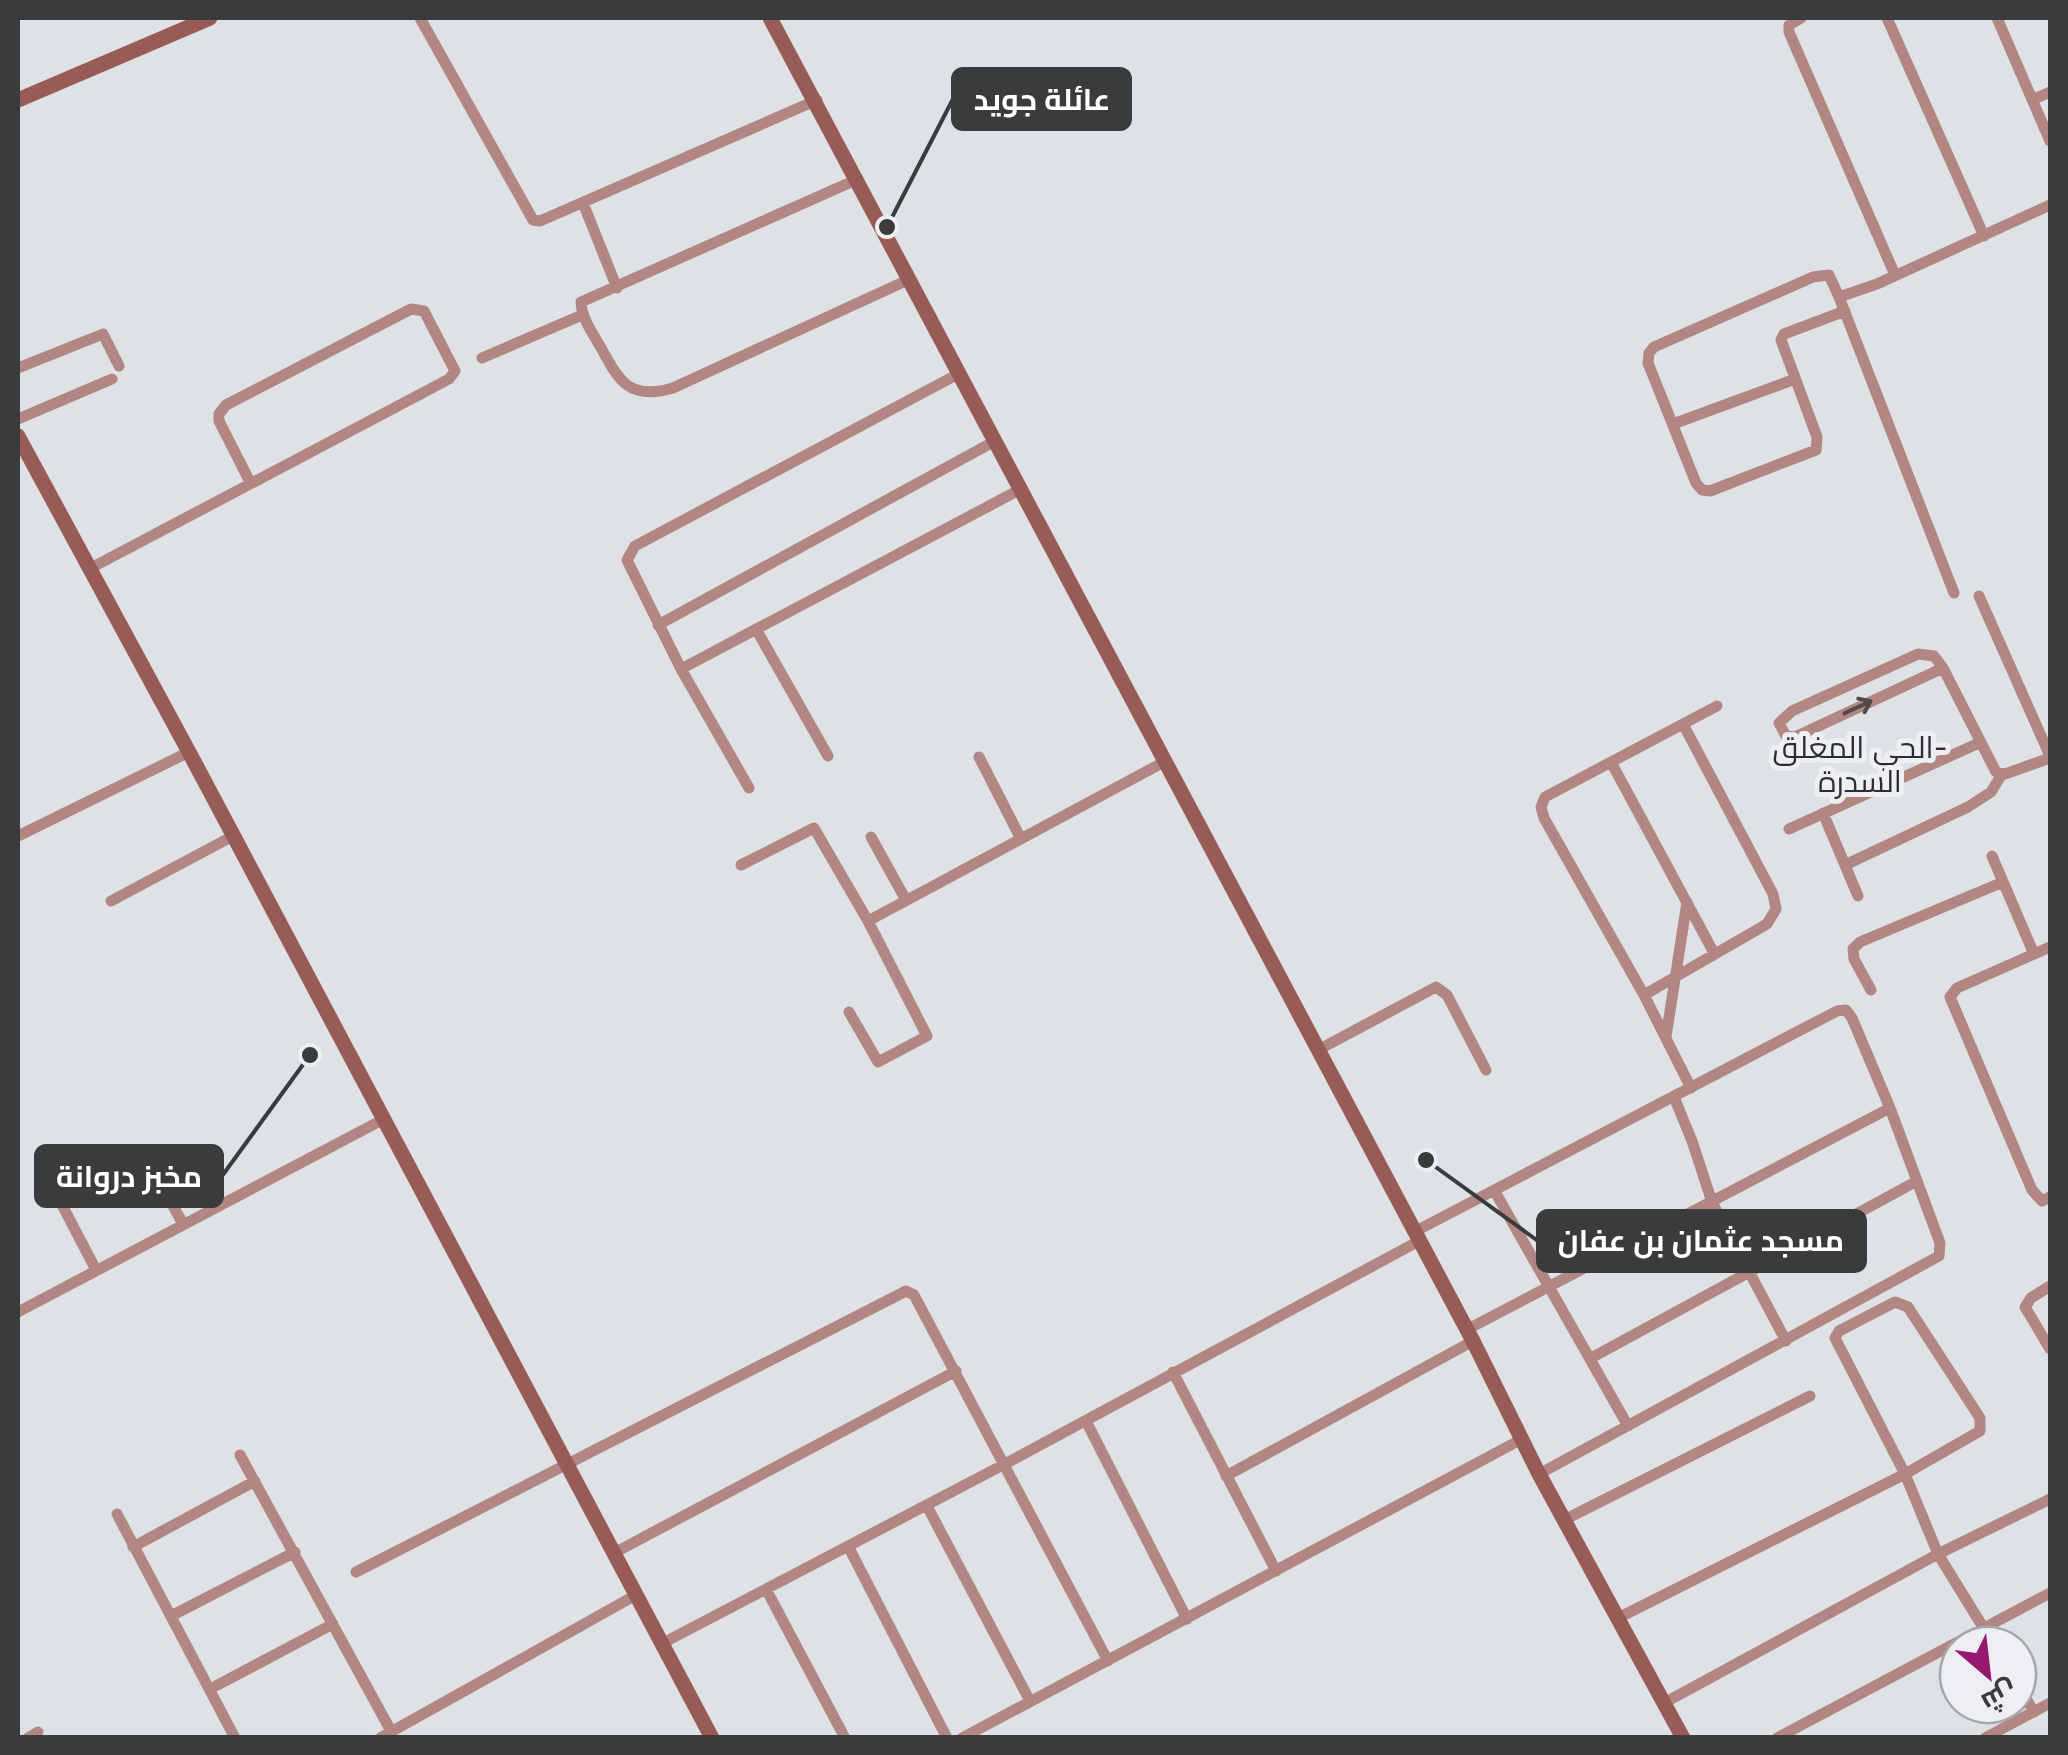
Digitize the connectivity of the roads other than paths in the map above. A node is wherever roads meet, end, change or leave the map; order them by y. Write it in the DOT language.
graph roads {
  1 [pos="210,18"];
  2 [pos="420,18"];
  3 [pos="770,18"];
  4 [pos="1801,18"];
  5 [pos="1887,18"];
  6 [pos="1997,18"];
  7 [pos="2050,92"];
  8 [pos="18,100"];
  9 [pos="817,100"];
  10 [pos="2032,100"];
  11 [pos="2050,141"];
  12 [pos="858,179"];
  13 [pos="582,203"];
  14 [pos="2050,205"];
  15 [pos="1984,236"];
  16 [pos="1895,276"];
  17 [pos="910,278"];
  18 [pos="616,288"];
  19 [pos="1840,298"];
  20 [pos="1845,311"];
  21 [pos="582,315"];
  22 [pos="482,358"];
  23 [pos="119,366"];
  24 [pos="18,368"];
  25 [pos="960,373"];
  26 [pos="112,379"];
  27 [pos="1795,379"];
  28 [pos="18,420"];
  29 [pos="1673,424"];
  30 [pos="18,436"];
  31 [pos="996,441"];
  32 [pos="250,482"];
  33 [pos="1021,489"];
  34 [pos="89,569"];
  35 [pos="1954,594"];
  36 [pos="1979,596"];
  37 [pos="658,625"];
  38 [pos="756,630"];
  39 [pos="1943,668"];
  40 [pos="681,669"];
  41 [pos="1717,706"];
  42 [pos="1683,724"];
  43 [pos="1979,744"];
  44 [pos="189,752"];
  45 [pos="828,756"];
  46 [pos="979,756"];
  47 [pos="2050,757"];
  48 [pos="1164,762"];
  49 [pos="1612,762"];
  50 [pos="2002,774"];
  51 [pos="749,788"];
  52 [pos="1823,814"];
  53 [pos="1789,829"];
  54 [pos="18,836"];
  55 [pos="233,836"];
  56 [pos="871,837"];
  57 [pos="1020,839"];
  58 [pos="1992,856"];
  59 [pos="1845,865"];
  60 [pos="740,866"];
  61 [pos="2003,882"];
  62 [pos="1858,896"];
  63 [pos="906,900"];
  64 [pos="111,901"];
  65 [pos="1687,902"];
  66 [pos="868,921"];
  67 [pos="2050,946"];
  68 [pos="1714,953"];
  69 [pos="2034,954"];
  70 [pos="1675,977"];
  71 [pos="1871,990"];
  72 [pos="1644,996"];
  73 [pos="849,1012"];
  74 [pos="1666,1038"];
  75 [pos="1318,1050"];
  76 [pos="1486,1070"];
  77 [pos="1691,1088"];
  78 [pos="1674,1097"];
  79 [pos="1890,1108"];
  80 [pos="382,1120"];
  81 [pos="144,1153"];
  82 [pos="1917,1181"];
  83 [pos="1494,1190"];
  84 [pos="2050,1198"];
  85 [pos="60,1201"];
  86 [pos="1712,1202"];
  87 [pos="183,1224"];
  88 [pos="1417,1236"];
  89 [pos="96,1270"];
  90 [pos="1749,1273"];
  91 [pos="2050,1286"];
  92 [pos="1550,1287"];
  93 [pos="18,1312"];
  94 [pos="1470,1336"];
  95 [pos="1786,1341"];
  96 [pos="2050,1348"];
  97 [pos="1591,1358"];
  98 [pos="956,1371"];
  99 [pos="1173,1372"];
  100 [pos="1810,1396"];
  101 [pos="1086,1420"];
  102 [pos="1628,1426"];
  103 [pos="1522,1438"];
  104 [pos="240,1455"];
  105 [pos="567,1465"];
  106 [pos="1003,1465"];
  107 [pos="1539,1474"];
  108 [pos="1905,1474"];
  109 [pos="1226,1476"];
  110 [pos="255,1481"];
  111 [pos="2050,1499"];
  112 [pos="927,1506"];
  113 [pos="117,1514"];
  114 [pos="1564,1520"];
  115 [pos="848,1546"];
  116 [pos="133,1547"];
  117 [pos="295,1552"];
  118 [pos="614,1553"];
  119 [pos="1938,1554"];
  120 [pos="1276,1571"];
  121 [pos="356,1572"];
  122 [pos="766,1589"];
  123 [pos="2050,1593"];
  124 [pos="636,1595"];
  125 [pos="171,1616"];
  126 [pos="1187,1618"];
  127 [pos="1618,1618"];
  128 [pos="333,1624"];
  129 [pos="1982,1625"];
  130 [pos="1985,1625"];
  131 [pos="661,1644"];
  132 [pos="1938,1650"];
  133 [pos="1108,1661"];
  134 [pos="210,1689"];
  135 [pos="1030,1701"];
  136 [pos="1664,1703"];
  137 [pos="2010,1725"];
  138 [pos="386,1734"];
  139 [pos="235,1738"];
  140 [pos="712,1738"];
  141 [pos="845,1738"];
  142 [pos="947,1738"];
  143 [pos="962,1738"];
  144 [pos="1682,1738"];
  145 [pos="1777,1738"];
  146 [pos="1985,1738"];
  1 -- 8 [label="street"];
  2 -- 13 [label="street"];
  3 -- 9 [label="street"];
  4 -- 16 [label="street"];
  5 -- 15 [label="street"];
  6 -- 10 [label="street"];
  7 -- 10 [label="street"];
  9 -- 12 [label="street"];
  9 -- 13 [label="street"];
  10 -- 11 [label="street"];
  12 -- 17 [label="street"];
  12 -- 18 [label="street"];
  13 -- 18 [label="street"];
  14 -- 15 [label="street"];
  15 -- 16 [label="street"];
  16 -- 19 [label="street"];
  17 -- 21 [label="street"];
  17 -- 25 [label="street"];
  18 -- 21 [label="street"];
  19 -- 20 [label="street"];
  19 -- 29 [label="street"];
  20 -- 27 [label="street"];
  20 -- 35 [label="street"];
  21 -- 22 [label="street"];
  23 -- 24 [label="street"];
  25 -- 31 [label="street"];
  25 -- 37 [label="street"];
  26 -- 28 [label="street"];
  27 -- 29 [label="street"];
  27 -- 29 [label="street"];
  30 -- 34 [label="street"];
  31 -- 33 [label="street"];
  31 -- 37 [label="street"];
  32 -- 32 [label="street"];
  32 -- 34 [label="street"];
  33 -- 38 [label="street"];
  33 -- 48 [label="street"];
  34 -- 44 [label="street"];
  36 -- 47 [label="street"];
  37 -- 40 [label="street"];
  38 -- 40 [label="street"];
  38 -- 45 [label="street"];
  39 -- 39 [label="street, one-way"];
  39 -- 43 [label="street"];
  40 -- 51 [label="street"];
  41 -- 42 [label="street"];
  42 -- 49 [label="street"];
  42 -- 68 [label="street"];
  43 -- 50 [label="street"];
  43 -- 52 [label="street"];
  44 -- 54 [label="street"];
  44 -- 55 [label="street"];
  46 -- 57 [label="street"];
  47 -- 50 [label="street"];
  48 -- 57 [label="street"];
  48 -- 75 [label="street"];
  49 -- 65 [label="street"];
  49 -- 72 [label="street"];
  50 -- 59 [label="street"];
  52 -- 53 [label="street"];
  52 -- 59 [label="street"];
  55 -- 64 [label="street"];
  55 -- 80 [label="street"];
  56 -- 63 [label="street"];
  57 -- 63 [label="street"];
  58 -- 61 [label="street"];
  59 -- 62 [label="street"];
  60 -- 66 [label="street"];
  61 -- 69 [label="street"];
  61 -- 71 [label="street"];
  63 -- 66 [label="street"];
  65 -- 68 [label="street"];
  65 -- 70 [label="street"];
  66 -- 73 [label="street"];
  67 -- 69 [label="street"];
  68 -- 70 [label="street"];
  69 -- 84 [label="street"];
  70 -- 72 [label="street"];
  70 -- 74 [label="street"];
  72 -- 74 [label="street"];
  74 -- 77 [label="street"];
  75 -- 76 [label="street"];
  75 -- 88 [label="street"];
  77 -- 78 [label="street"];
  77 -- 79 [label="street"];
  78 -- 83 [label="street"];
  78 -- 86 [label="street"];
  79 -- 82 [label="street"];
  79 -- 86 [label="street"];
  80 -- 87 [label="street"];
  80 -- 105 [label="street"];
  81 -- 87 [label="street"];
  82 -- 90 [label="street"];
  82 -- 95 [label="street"];
  83 -- 88 [label="street"];
  83 -- 92 [label="street"];
  85 -- 89 [label="street"];
  86 -- 90 [label="street"];
  86 -- 92 [label="street"];
  87 -- 89 [label="street"];
  88 -- 94 [label="street"];
  88 -- 99 [label="street"];
  89 -- 93 [label="street"];
  90 -- 95 [label="street"];
  90 -- 97 [label="street"];
  91 -- 96 [label="street"];
  92 -- 94 [label="street"];
  92 -- 97 [label="street"];
  94 -- 103 [label="street"];
  94 -- 109 [label="street"];
  95 -- 102 [label="street"];
  97 -- 102 [label="street"];
  98 -- 105 [label="street"];
  98 -- 106 [label="street"];
  98 -- 118 [label="street"];
  99 -- 101 [label="street"];
  99 -- 109 [label="street"];
  100 -- 114 [label="street"];
  101 -- 106 [label="street"];
  101 -- 126 [label="street"];
  102 -- 107 [label="street"];
  103 -- 107 [label="street"];
  103 -- 120 [label="street"];
  104 -- 110 [label="street"];
  105 -- 118 [label="street"];
  105 -- 121 [label="street"];
  106 -- 112 [label="street"];
  106 -- 133 [label="street"];
  107 -- 114 [label="street"];
  108 -- 108 [label="street"];
  108 -- 119 [label="street"];
  108 -- 127 [label="street"];
  109 -- 120 [label="street"];
  110 -- 116 [label="street"];
  110 -- 117 [label="street"];
  111 -- 119 [label="street"];
  112 -- 115 [label="street"];
  112 -- 135 [label="street"];
  113 -- 116 [label="street"];
  114 -- 127 [label="street"];
  115 -- 122 [label="street"];
  115 -- 142 [label="street"];
  116 -- 125 [label="street"];
  117 -- 125 [label="street"];
  117 -- 128 [label="street"];
  118 -- 124 [label="street"];
  119 -- 129 [label="street"];
  119 -- 136 [label="street"];
  120 -- 126 [label="street"];
  122 -- 131 [label="street"];
  122 -- 141 [label="street"];
  123 -- 130 [label="street"];
  124 -- 131 [label="street"];
  124 -- 138 [label="street"];
  125 -- 134 [label="street"];
  126 -- 133 [label="street"];
  127 -- 136 [label="street"];
  128 -- 134 [label="street"];
  128 -- 138 [label="street"];
  131 -- 140 [label="street"];
  132 -- 145 [label="street"];
  133 -- 135 [label="street"];
  134 -- 139 [label="street"];
  135 -- 143 [label="street"];
  136 -- 144 [label="street"];
  137 -- 146 [label="street"];
}
